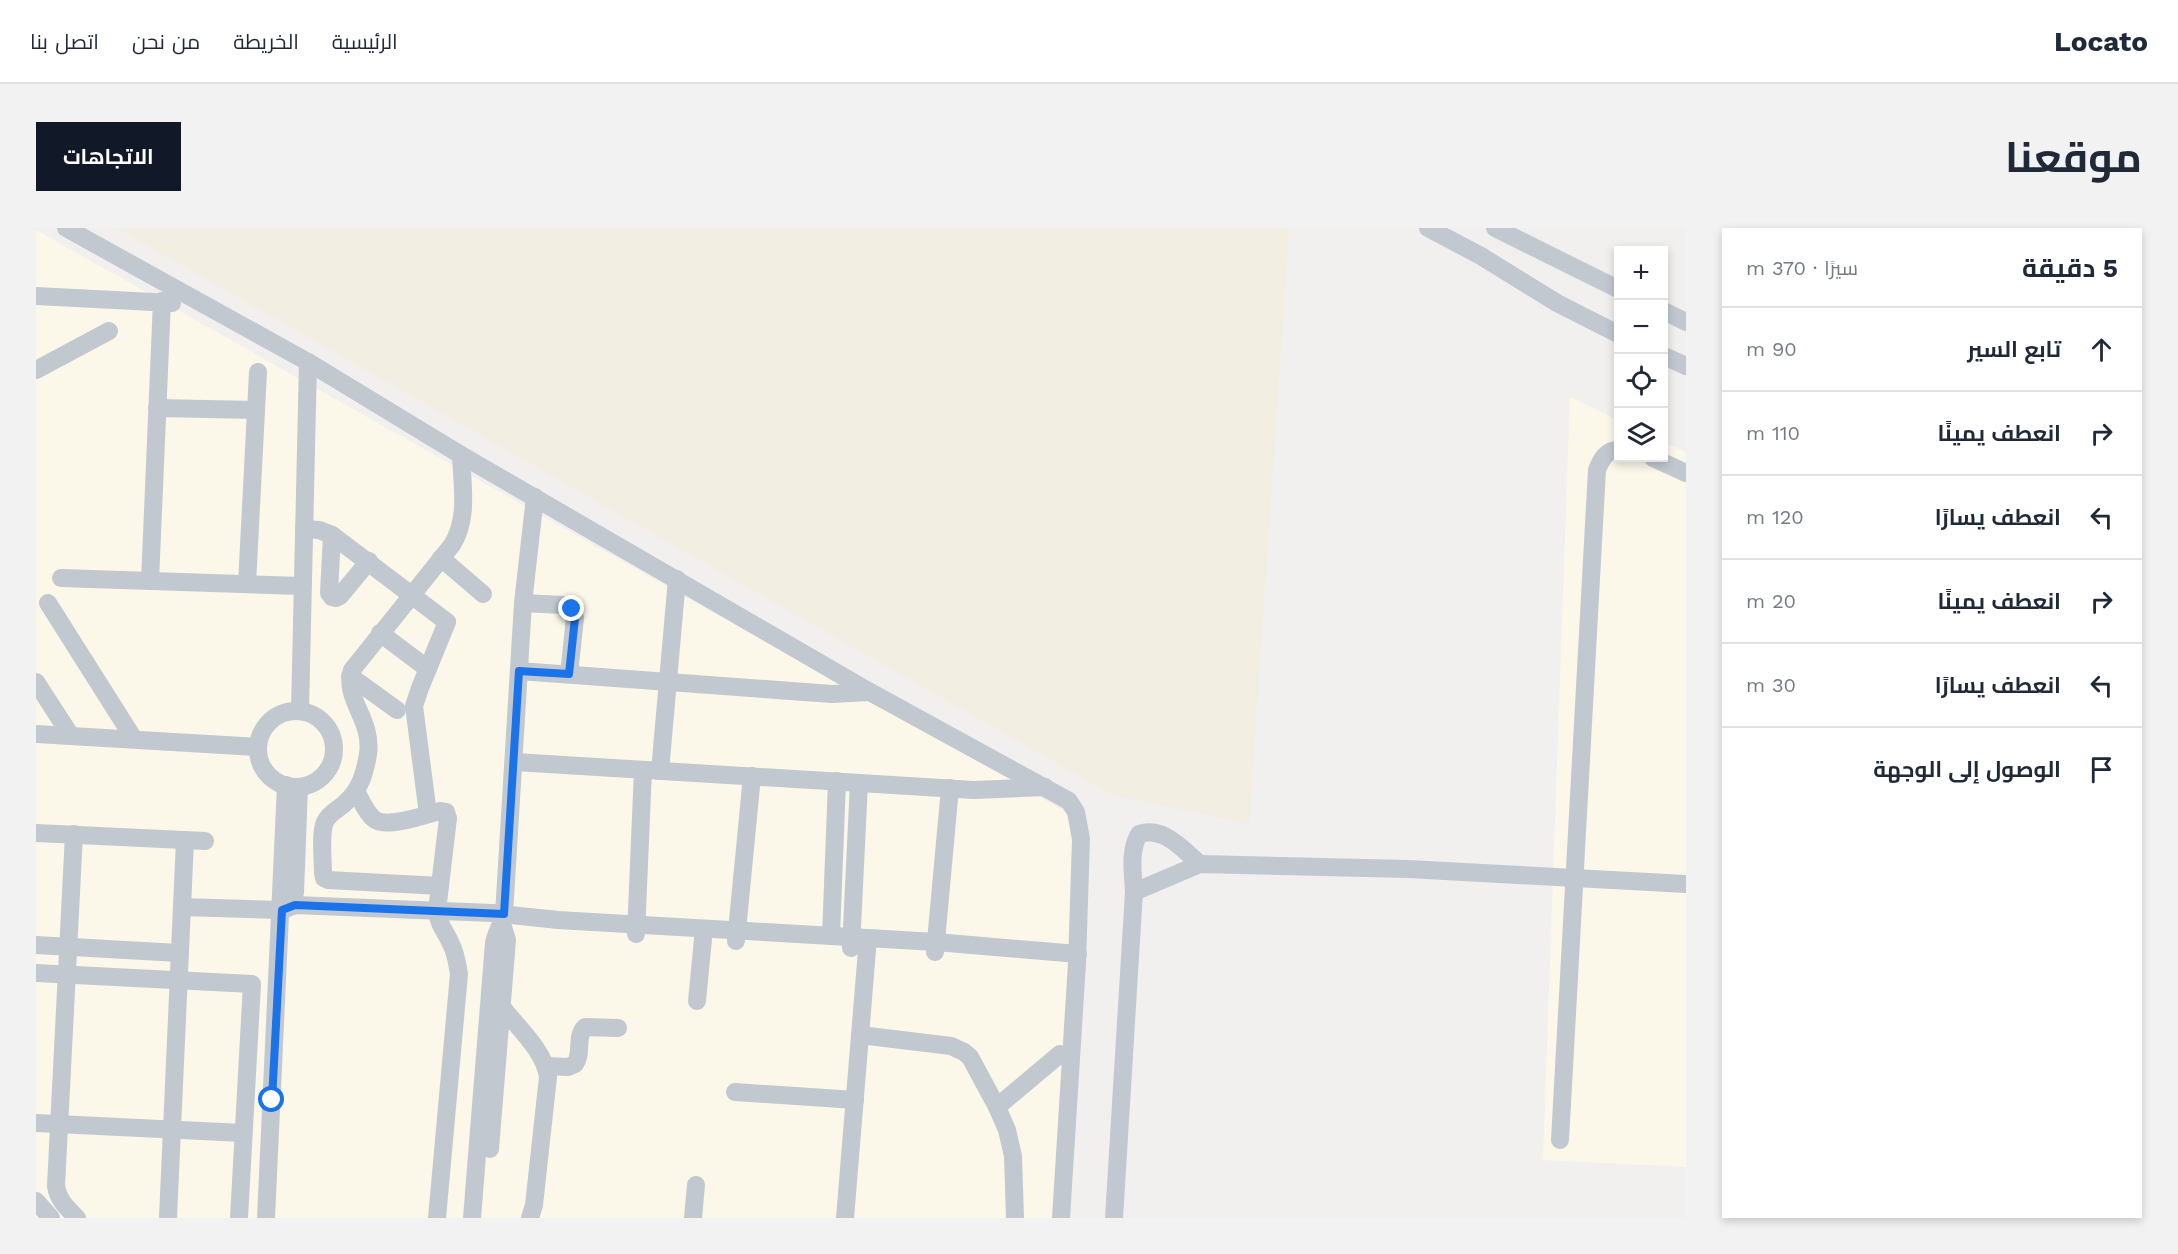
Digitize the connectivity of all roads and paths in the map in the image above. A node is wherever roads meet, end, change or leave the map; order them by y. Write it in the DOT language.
graph roads {
  1 [pos="66,228"];
  2 [pos="1428,228"];
  3 [pos="1495,228"];
  4 [pos="1614,287"];
  5 [pos="36,296"];
  6 [pos="162,301"];
  7 [pos="1668,312"];
  8 [pos="221,314"];
  9 [pos="1686,322"];
  10 [pos="109,332"];
  11 [pos="1614,332"];
  12 [pos="1668,358"];
  13 [pos="308,362"];
  14 [pos="1686,366"];
  15 [pos="36,370"];
  16 [pos="258,372"];
  17 [pos="158,408"];
  18 [pos="256,410"];
  19 [pos="1614,450"];
  20 [pos="461,455"];
  21 [pos="1662,462"];
  22 [pos="1686,473"];
  23 [pos="535,497"];
  24 [pos="304,529"];
  25 [pos="332,535"];
  26 [pos="441,558"];
  27 [pos="369,561"];
  28 [pos="61,578"];
  29 [pos="677,579"];
  30 [pos="150,581"];
  31 [pos="247,584"];
  32 [pos="302,586"];
  33 [pos="412,594"];
  34 [pos="483,594"];
  35 [pos="48,603"];
  36 [pos="523,603"];
  37 [pos="380,633"];
  38 [pos="428,669"];
  39 [pos="519,671"];
  40 [pos="569,674"];
  41 [pos="350,675"];
  42 [pos="36,682"];
  43 [pos="667,682"];
  44 [pos="870,692"];
  45 [pos="406,708"];
  46 [pos="300,711"];
  47 [pos="364,720"];
  48 [pos="36,734"];
  49 [pos="71,736"];
  50 [pos="134,739"];
  51 [pos="258,747"];
  52 [pos="515,762"];
  53 [pos="652,770"];
  54 [pos="752,776"];
  55 [pos="837,781"];
  56 [pos="859,783"];
  57 [pos="293,786"];
  58 [pos="1045,787"];
  59 [pos="950,788"];
  60 [pos="357,790"];
  61 [pos="428,814"];
  62 [pos="36,832"];
  63 [pos="74,834"];
  64 [pos="185,840"];
  65 [pos="205,841"];
  66 [pos="1200,864"];
  67 [pos="1575,878"];
  68 [pos="1686,884"];
  69 [pos="440,886"];
  70 [pos="1134,892"];
  71 [pos="182,907"];
  72 [pos="290,910"];
  73 [pos="438,915"];
  74 [pos="503,919"];
  75 [pos="636,929"];
  76 [pos="737,936"];
  77 [pos="831,936"];
  78 [pos="702,939"];
  79 [pos="859,943"];
  80 [pos="36,945"];
  81 [pos="68,947"];
  82 [pos="935,948"];
  83 [pos="179,953"];
  84 [pos="1072,958"];
  85 [pos="36,973"];
  86 [pos="66,974"];
  87 [pos="178,980"];
  88 [pos="697,1001"];
  89 [pos="495,1003"];
  90 [pos="618,1028"];
  91 [pos="860,1035"];
  92 [pos="1060,1054"];
  93 [pos="546,1066"];
  94 [pos="735,1092"];
  95 [pos="855,1100"];
  96 [pos="997,1107"];
  97 [pos="36,1122"];
  98 [pos="58,1123"];
  99 [pos="172,1130"];
  100 [pos="243,1133"];
  101 [pos="1560,1140"];
  102 [pos="696,1185"];
  103 [pos="36,1201"];
  104 [pos="51,1218"];
  105 [pos="76,1218"];
  106 [pos="168,1218"];
  107 [pos="239,1218"];
  108 [pos="266,1218"];
  109 [pos="279,1218"];
  110 [pos="437,1218"];
  111 [pos="472,1218"];
  112 [pos="485,1218"];
  113 [pos="531,1218"];
  114 [pos="693,1218"];
  115 [pos="845,1218"];
  116 [pos="1015,1218"];
  117 [pos="1050,1218"];
  118 [pos="1061,1218"];
  119 [pos="1114,1218"];
  1 -- 8 [label="street"];
  2 -- 11 [label="street"];
  3 -- 4 [label="street"];
  5 -- 6 [label="street"];
  6 -- 8 [label="street"];
  6 -- 17 [label="street"];
  7 -- 9 [label="street"];
  8 -- 13 [label="street"];
  10 -- 15 [label="street"];
  12 -- 14 [label="street"];
  13 -- 20 [label="street"];
  13 -- 24 [label="street"];
  16 -- 18 [label="street"];
  17 -- 18 [label="street"];
  17 -- 30 [label="street"];
  18 -- 31 [label="street"];
  19 -- 67 [label="street"];
  20 -- 23 [label="street"];
  20 -- 26 [label="street"];
  21 -- 22 [label="street"];
  23 -- 29 [label="street"];
  23 -- 36 [label="street"];
  24 -- 25 [label="street"];
  24 -- 32 [label="street"];
  25 -- 27 [label="street"];
  25 -- 27 [label="street"];
  26 -- 33 [label="street"];
  26 -- 34 [label="street"];
  27 -- 33 [label="street"];
  28 -- 30 [label="street"];
  29 -- 43 [label="street"];
  29 -- 44 [label="street"];
  30 -- 31 [label="street"];
  31 -- 32 [label="street"];
  32 -- 46 [label="street"];
  33 -- 37 [label="street"];
  33 -- 38 [label="street"];
  35 -- 50 [label="street"];
  36 -- 39 [label="street"];
  36 -- 40 [label="street"];
  37 -- 38 [label="street"];
  37 -- 41 [label="street"];
  38 -- 45 [label="street"];
  39 -- 40 [label="street"];
  39 -- 52 [label="street"];
  40 -- 43 [label="street"];
  41 -- 45 [label="street"];
  41 -- 47 [label="street"];
  42 -- 49 [label="street"];
  43 -- 44 [label="street"];
  43 -- 53 [label="street"];
  44 -- 58 [label="street"];
  45 -- 47 [label="street"];
  45 -- 61 [label="street"];
  46 -- 51 [label="street"];
  46 -- 57 [label="street"];
  47 -- 60 [label="street"];
  48 -- 49 [label="street"];
  49 -- 50 [label="street"];
  50 -- 51 [label="street"];
  51 -- 57 [label="street"];
  52 -- 53 [label="street"];
  52 -- 74 [label="street"];
  53 -- 54 [label="street"];
  53 -- 75 [label="street"];
  54 -- 55 [label="street"];
  54 -- 76 [label="street"];
  55 -- 56 [label="street"];
  55 -- 77 [label="street"];
  56 -- 59 [label="street"];
  56 -- 79 [label="street"];
  57 -- 72 [label="street"];
  58 -- 59 [label="street"];
  58 -- 84 [label="street"];
  59 -- 82 [label="street"];
  60 -- 61 [label="street"];
  60 -- 69 [label="street"];
  61 -- 69 [label="street"];
  62 -- 63 [label="street"];
  63 -- 64 [label="street"];
  63 -- 81 [label="street"];
  64 -- 65 [label="street"];
  64 -- 71 [label="street"];
  66 -- 67 [label="street"];
  66 -- 70 [label="street"];
  66 -- 70 [label="street"];
  67 -- 68 [label="street"];
  67 -- 101 [label="street"];
  69 -- 73 [label="street"];
  70 -- 119 [label="street"];
  71 -- 72 [label="street"];
  71 -- 83 [label="street"];
  72 -- 73 [label="street"];
  72 -- 108 [label="street"];
  72 -- 109 [label="street"];
  73 -- 74 [label="street"];
  73 -- 110 [label="street"];
  74 -- 75 [label="street"];
  74 -- 89 [label="street"];
  75 -- 76 [label="street"];
  75 -- 78 [label="street"];
  76 -- 77 [label="street"];
  76 -- 78 [label="street"];
  76 -- 79 [label="street"];
  77 -- 79 [label="street"];
  78 -- 88 [label="street"];
  79 -- 82 [label="street"];
  79 -- 91 [label="street"];
  80 -- 81 [label="street"];
  81 -- 83 [label="street"];
  81 -- 86 [label="street"];
  82 -- 84 [label="street"];
  83 -- 87 [label="street"];
  84 -- 92 [label="street"];
  84 -- 118 [label="street"];
  85 -- 86 [label="street"];
  86 -- 87 [label="street"];
  86 -- 98 [label="street"];
  87 -- 99 [label="street"];
  87 -- 100 [label="street"];
  89 -- 93 [label="street"];
  89 -- 111 [label="street"];
  89 -- 112 [label="street"];
  90 -- 93 [label="street"];
  91 -- 95 [label="street"];
  91 -- 96 [label="street"];
  92 -- 96 [label="street"];
  92 -- 117 [label="street"];
  93 -- 113 [label="street"];
  94 -- 95 [label="street"];
  95 -- 115 [label="street"];
  96 -- 116 [label="street"];
  97 -- 98 [label="street"];
  98 -- 99 [label="street"];
  98 -- 105 [label="street"];
  99 -- 100 [label="street"];
  99 -- 106 [label="street"];
  100 -- 107 [label="street"];
  102 -- 114 [label="street"];
  103 -- 104 [label="street"];
}
